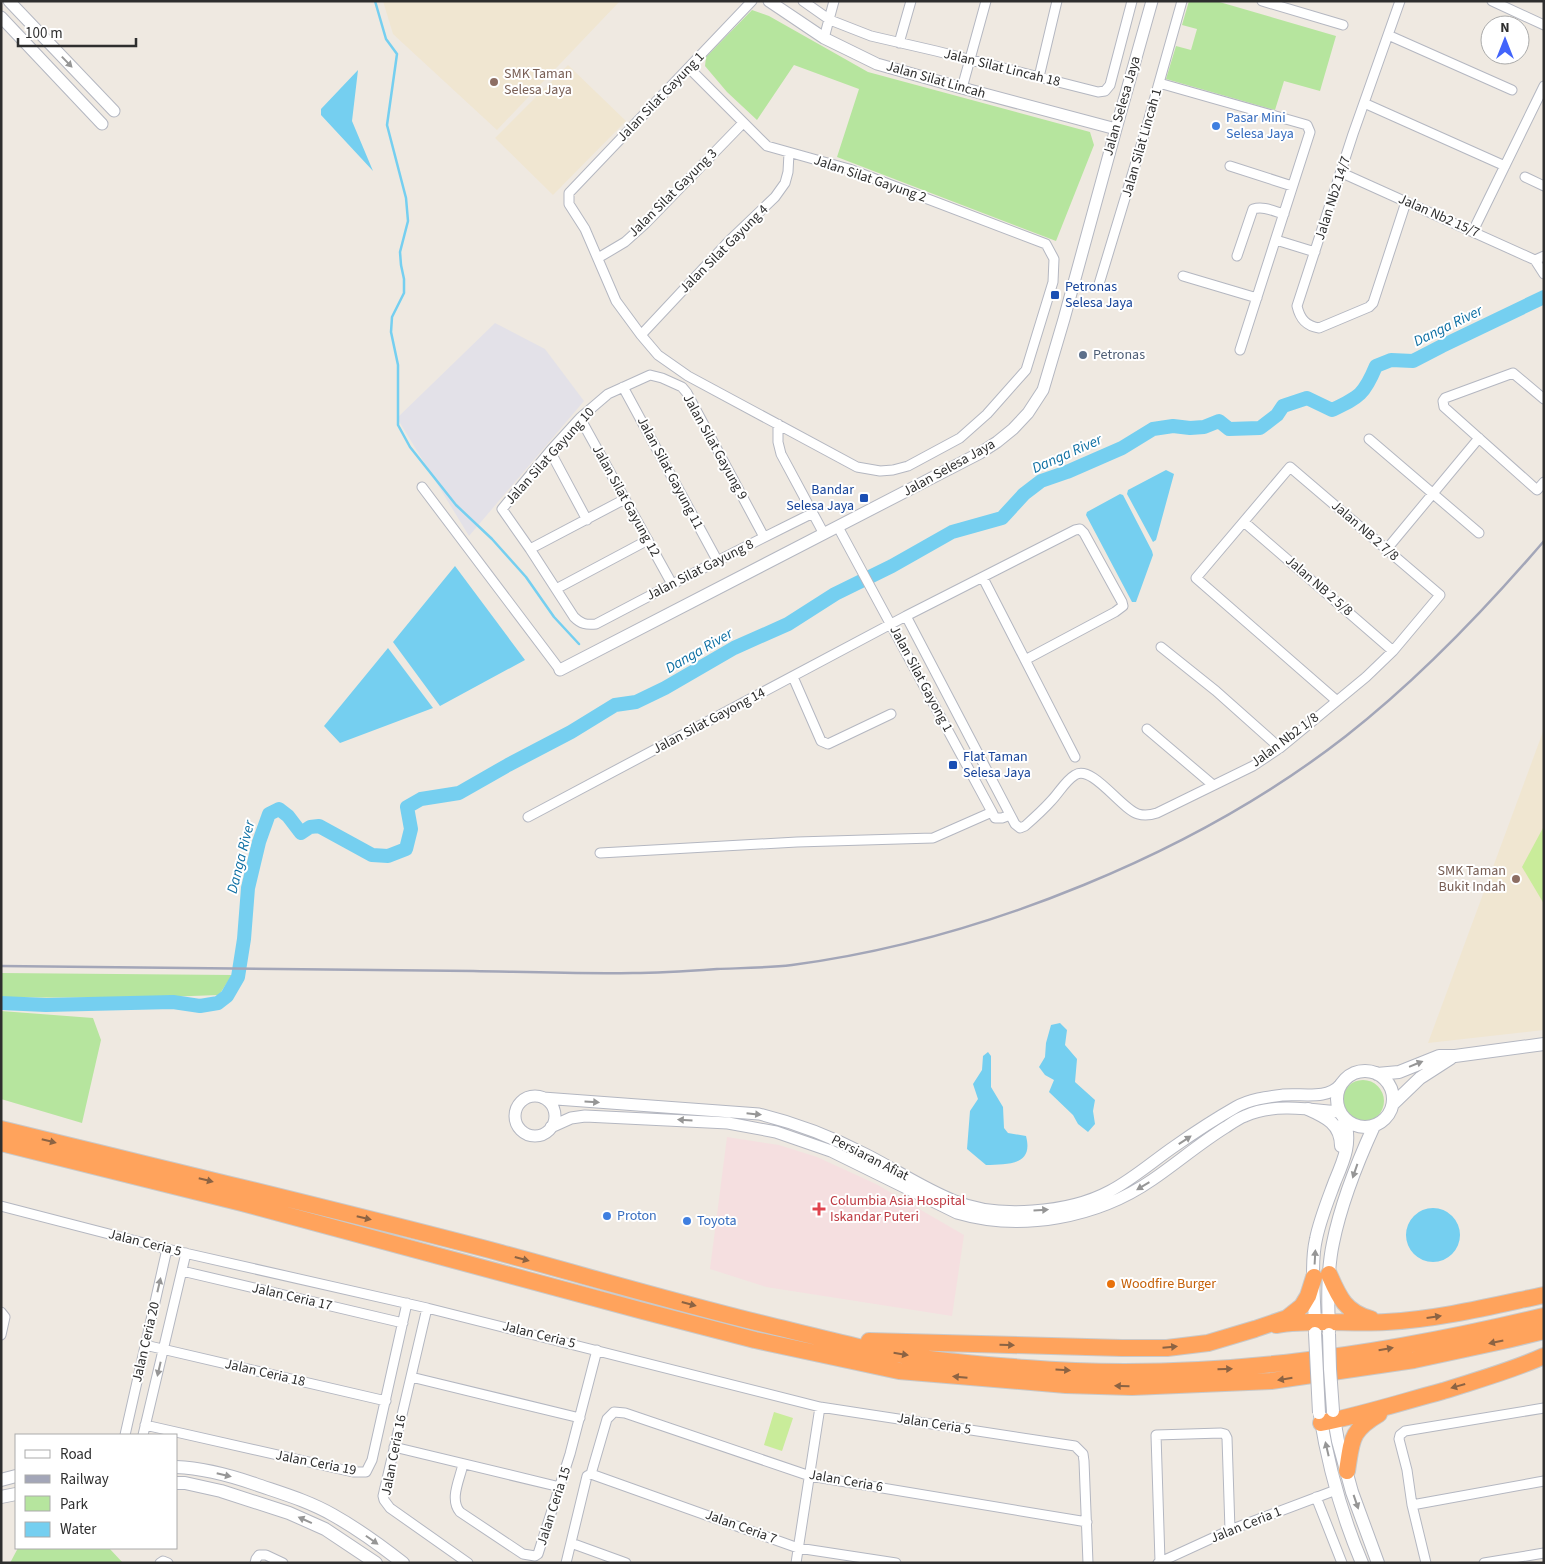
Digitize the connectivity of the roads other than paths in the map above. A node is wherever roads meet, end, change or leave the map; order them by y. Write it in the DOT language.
graph roads {
  1 [pos="9,1"];
  2 [pos="752,1"];
  3 [pos="769,1"];
  4 [pos="804,1"];
  5 [pos="834,1"];
  6 [pos="911,1"];
  7 [pos="986,1"];
  8 [pos="1057,1"];
  9 [pos="1132,1"];
  10 [pos="1152,1"];
  11 [pos="1182,1"];
  12 [pos="1262,1"];
  13 [pos="1400,1"];
  14 [pos="1492,1"];
  15 [pos="1,17"];
  16 [pos="830,20"];
  17 [pos="1343,25"];
  18 [pos="1544,25"];
  19 [pos="1388,34"];
  20 [pos="824,38"];
  21 [pos="899,43"];
  22 [pos="971,60"];
  23 [pos="689,68"];
  24 [pos="1039,77"];
  25 [pos="1159,83"];
  26 [pos="1544,86"];
  27 [pos="962,88"];
  28 [pos="1512,90"];
  29 [pos="1541,101"];
  30 [pos="1364,103"];
  31 [pos="114,111"];
  32 [pos="743,123"];
  33 [pos="102,124"];
  34 [pos="1116,128"];
  35 [pos="789,153"];
  36 [pos="1230,166"];
  37 [pos="1505,166"];
  38 [pos="1342,173"];
  39 [pos="1525,177"];
  40 [pos="1292,186"];
  41 [pos="1544,186"];
  42 [pos="1406,202"];
  43 [pos="1284,214"];
  44 [pos="1474,231"];
  45 [pos="1276,240"];
  46 [pos="1315,252"];
  47 [pos="1237,256"];
  48 [pos="598,258"];
  49 [pos="1540,258"];
  50 [pos="1543,273"];
  51 [pos="1183,276"];
  52 [pos="1099,284"];
  53 [pos="1257,298"];
  54 [pos="640,335"];
  55 [pos="1240,350"];
  56 [pos="650,375"];
  57 [pos="623,387"];
  58 [pos="1544,399"];
  59 [pos="580,418"];
  60 [pos="778,424"];
  61 [pos="1479,438"];
  62 [pos="1369,439"];
  63 [pos="550,451"];
  64 [pos="1544,482"];
  65 [pos="422,486"];
  66 [pos="1433,494"];
  67 [pos="625,499"];
  68 [pos="813,513"];
  69 [pos="587,520"];
  70 [pos="1244,522"];
  71 [pos="838,526"];
  72 [pos="1479,533"];
  73 [pos="824,534"];
  74 [pos="764,537"];
  75 [pos="648,540"];
  76 [pos="530,549"];
  77 [pos="1386,550"];
  78 [pos="717,560"];
  79 [pos="983,578"];
  80 [pos="672,584"];
  81 [pos="556,589"];
  82 [pos="1440,595"];
  83 [pos="906,616"];
  84 [pos="891,623"];
  85 [pos="1161,647"];
  86 [pos="1393,651"];
  87 [pos="1025,660"];
  88 [pos="560,670"];
  89 [pos="793,677"];
  90 [pos="1337,701"];
  91 [pos="891,714"];
  92 [pos="1147,729"];
  93 [pos="1280,748"];
  94 [pos="1075,757"];
  95 [pos="1213,785"];
  96 [pos="992,812"];
  97 [pos="1010,815"];
  98 [pos="528,817"];
  99 [pos="600,853"];
  100 [pos="1544,1044"];
  101 [pos="1455,1056"];
  102 [pos="1377,1074"];
  103 [pos="1340,1085"];
  104 [pos="544,1098"];
  105 [pos="1393,1104"];
  106 [pos="1252,1107"];
  107 [pos="1308,1109"];
  108 [pos="1342,1116"];
  109 [pos="551,1126"];
  110 [pos="1374,1126"];
  111 [pos="1,1129"];
  112 [pos="1,1143"];
  113 [pos="866,1154"];
  114 [pos="879,1162"];
  115 [pos="859,1165"];
  116 [pos="1341,1166"];
  117 [pos="872,1172"];
  118 [pos="1,1206"];
  119 [pos="977,1213"];
  120 [pos="167,1249"];
  121 [pos="186,1253"];
  122 [pos="182,1271"];
  123 [pos="1322,1275"];
  124 [pos="1544,1295"];
  125 [pos="407,1303"];
  126 [pos="427,1308"];
  127 [pos="1,1312"];
  128 [pos="1544,1316"];
  129 [pos="1386,1322"];
  130 [pos="403,1323"];
  131 [pos="1322,1328"];
  132 [pos="1255,1329"];
  133 [pos="1544,1330"];
  134 [pos="1,1335"];
  135 [pos="836,1342"];
  136 [pos="145,1345"];
  137 [pos="163,1350"];
  138 [pos="597,1350"];
  139 [pos="1544,1356"];
  140 [pos="411,1377"];
  141 [pos="386,1400"];
  142 [pos="1396,1405"];
  143 [pos="820,1407"];
  144 [pos="1544,1408"];
  145 [pos="1327,1417"];
  146 [pos="580,1418"];
  147 [pos="145,1425"];
  148 [pos="125,1434"];
  149 [pos="143,1434"];
  150 [pos="394,1447"];
  151 [pos="464,1464"];
  152 [pos="178,1467"];
  153 [pos="1347,1471"];
  154 [pos="591,1474"];
  155 [pos="15,1476"];
  156 [pos="810,1476"];
  157 [pos="1,1480"];
  158 [pos="1544,1481"];
  159 [pos="178,1483"];
  160 [pos="560,1487"];
  161 [pos="1336,1490"];
  162 [pos="15,1494"];
  163 [pos="1,1497"];
  164 [pos="1316,1497"];
  165 [pos="1412,1505"];
  166 [pos="1087,1522"];
  167 [pos="1230,1530"];
  168 [pos="571,1543"];
  169 [pos="798,1548"];
  170 [pos="1544,1553"];
  171 [pos="257,1559"];
  172 [pos="1159,1562"];
  173 [pos="160,1563"];
  174 [pos="168,1563"];
  175 [pos="283,1563"];
  176 [pos="376,1563"];
  177 [pos="403,1563"];
  178 [pos="468,1563"];
  179 [pos="566,1563"];
  180 [pos="626,1563"];
  181 [pos="796,1563"];
  182 [pos="896,1563"];
  183 [pos="1088,1563"];
  184 [pos="1342,1563"];
  185 [pos="1362,1563"];
  186 [pos="1378,1563"];
  187 [pos="1426,1563"];
  188 [pos="1484,1563"];
  1 -- 31 [label="street, one-way"];
  2 -- 23 [label="street, Jalan Silat Gayung 1"];
  3 -- 20 [label="street, Jalan Silat Lincah"];
  4 -- 16 [label="street, Jalan Silat Lincah 18"];
  5 -- 16 [label="street"];
  6 -- 21 [label="street"];
  7 -- 22 [label="street"];
  8 -- 24 [label="street"];
  9 -- 24 [label="street, Jalan Silat Lincah 18"];
  10 -- 34 [label="street, Jalan Selesa Jaya"];
  11 -- 25 [label="street, Jalan Silat Lincah 1"];
  12 -- 17 [label="street"];
  13 -- 19 [label="street, Jalan Nb2 14/7"];
  14 -- 18 [label="street"];
  15 -- 33 [label="street"];
  16 -- 20 [label="street"];
  16 -- 21 [label="street, Jalan Silat Lincah 18"];
  19 -- 28 [label="street"];
  19 -- 30 [label="street, Jalan Nb2 14/7"];
  20 -- 27 [label="street, Jalan Silat Lincah"];
  21 -- 22 [label="street, Jalan Silat Lincah 18"];
  22 -- 24 [label="street, Jalan Silat Lincah 18"];
  22 -- 27 [label="street"];
  23 -- 32 [label="street, Jalan Silat Gayung 2"];
  23 -- 48 [label="street, Jalan Silat Gayung 1"];
  25 -- 40 [label="street"];
  25 -- 52 [label="street, Jalan Silat Lincah 1"];
  26 -- 29 [label="street"];
  27 -- 34 [label="street, Jalan Silat Lincah"];
  29 -- 37 [label="street"];
  30 -- 37 [label="street"];
  30 -- 38 [label="street, Jalan Nb2 14/7"];
  32 -- 35 [label="street, Jalan Silat Gayung 2"];
  32 -- 48 [label="street, Jalan Silat Gayung 3"];
  34 -- 71 [label="street, Jalan Selesa Jaya"];
  35 -- 54 [label="street, Jalan Silat Gayung 4"];
  35 -- 60 [label="street, Jalan Silat Gayung 2"];
  36 -- 40 [label="street"];
  37 -- 44 [label="street"];
  38 -- 42 [label="street, Jalan Nb2 15/7"];
  38 -- 46 [label="street, Jalan Nb2 14/7"];
  39 -- 41 [label="street"];
  40 -- 43 [label="street"];
  42 -- 44 [label="street, Jalan Nb2 15/7"];
  42 -- 46 [label="street, Jalan Nb2 14/7"];
  43 -- 45 [label="street"];
  43 -- 47 [label="street"];
  44 -- 49 [label="street, Jalan Nb2 15/7"];
  45 -- 46 [label="street"];
  45 -- 53 [label="street"];
  48 -- 54 [label="street"];
  49 -- 50 [label="street"];
  51 -- 53 [label="street"];
  53 -- 55 [label="street"];
  54 -- 60 [label="street"];
  56 -- 57 [label="street, Jalan Silat Gayung 10"];
  56 -- 74 [label="street, Jalan Silat Gayung 9"];
  57 -- 59 [label="street, Jalan Silat Gayung 10"];
  57 -- 78 [label="street, Jalan Silat Gayung 11"];
  58 -- 61 [label="street"];
  59 -- 63 [label="street, Jalan Silat Gayung 10"];
  59 -- 67 [label="street, Jalan Silat Gayung 12"];
  60 -- 68 [label="street"];
  61 -- 64 [label="street"];
  61 -- 66 [label="street"];
  62 -- 66 [label="street"];
  63 -- 69 [label="street"];
  63 -- 76 [label="street, Jalan Silat Gayung 10"];
  65 -- 88 [label="street"];
  66 -- 72 [label="street"];
  66 -- 77 [label="street"];
  67 -- 69 [label="street"];
  67 -- 75 [label="street, Jalan Silat Gayung 12"];
  68 -- 73 [label="street"];
  68 -- 74 [label="street, Jalan Silat Gayung 8"];
  69 -- 76 [label="street"];
  70 -- 77 [label="street, Jalan NB 2 7/8"];
  70 -- 86 [label="street, Jalan NB 2 5/8"];
  70 -- 90 [label="street"];
  71 -- 73 [label="street, Jalan Selesa Jaya"];
  71 -- 84 [label="street, Jalan Silat Gayong 1"];
  73 -- 88 [label="street, Jalan Selesa Jaya"];
  74 -- 78 [label="street, Jalan Silat Gayung 8"];
  75 -- 80 [label="street, Jalan Silat Gayung 12"];
  75 -- 81 [label="street"];
  76 -- 81 [label="street"];
  77 -- 82 [label="street, Jalan NB 2 7/8"];
  78 -- 80 [label="street, Jalan Silat Gayung 8"];
  79 -- 83 [label="street, Jalan Silat Gayong 14"];
  79 -- 87 [label="street"];
  79 -- 87 [label="street, Jalan Silat Gayong 14"];
  80 -- 81 [label="street, Jalan Silat Gayung 8"];
  82 -- 86 [label="street, Jalan Nb2 1/8"];
  83 -- 84 [label="street, Jalan Silat Gayong 14"];
  83 -- 97 [label="street"];
  84 -- 89 [label="street, Jalan Silat Gayong 14"];
  84 -- 96 [label="street, Jalan Silat Gayong 1"];
  85 -- 93 [label="street"];
  86 -- 90 [label="street, Jalan Nb2 1/8"];
  87 -- 94 [label="street"];
  89 -- 91 [label="street"];
  89 -- 98 [label="street, Jalan Silat Gayong 14"];
  90 -- 93 [label="street, Jalan Nb2 1/8"];
  92 -- 95 [label="street"];
  93 -- 95 [label="street, Jalan Nb2 1/8"];
  95 -- 97 [label="street, Jalan Nb2 1/8"];
  96 -- 97 [label="street"];
  96 -- 99 [label="street"];
  100 -- 101 [label="main road"];
  102 -- 101 [label="main road, one-way"];
  101 -- 105 [label="main road"];
  102 -- 103 [label="main road"];
  102 -- 105 [label="main road"];
  103 -- 106 [label="street, Persiaran Afiat"];
  103 -- 108 [label="main road"];
  104 -- 109 [label="street"];
  104 -- 109 [label="street, Persiaran Afiat"];
  104 -- 113 [label="street, Persiaran Afiat, one-way"];
  105 -- 110 [label="main road"];
  106 -- 107 [label="street, Persiaran Afiat"];
  106 -- 119 [label="street, Persiaran Afiat"];
  107 -- 108 [label="street, Persiaran Afiat"];
  107 -- 116 [label="main road"];
  108 -- 110 [label="main road"];
  108 -- 116 [label="main road"];
  115 -- 109 [label="street, Persiaran Afiat, one-way"];
  110 -- 123 [label="main road, one-way"];
  111 -- 135 [label="highway, one-way"];
  133 -- 112 [label="highway, one-way"];
  113 -- 114 [label="street, Persiaran Afiat"];
  113 -- 115 [label="street"];
  114 -- 117 [label="street"];
  114 -- 119 [label="street, Persiaran Afiat"];
  115 -- 117 [label="street, Persiaran Afiat"];
  123 -- 116 [label="main road, one-way"];
  117 -- 119 [label="street, Persiaran Afiat"];
  118 -- 120 [label="street, Jalan Ceria 5"];
  120 -- 121 [label="street, Jalan Ceria 5"];
  136 -- 120 [label="street, Jalan Ceria 20, one-way"];
  121 -- 122 [label="street, Jalan Ceria 20"];
  121 -- 125 [label="street, Jalan Ceria 5"];
  122 -- 130 [label="street, Jalan Ceria 17"];
  122 -- 137 [label="street, Jalan Ceria 20"];
  123 -- 129 [label="highway"];
  123 -- 131 [label="main road"];
  123 -- 132 [label="highway"];
  129 -- 124 [label="highway, one-way"];
  125 -- 126 [label="street, Jalan Ceria 5"];
  125 -- 130 [label="street, Jalan Ceria 19"];
  126 -- 138 [label="street, Jalan Ceria 5"];
  126 -- 140 [label="street, Jalan Ceria 16"];
  127 -- 134 [label="street"];
  135 -- 128 [label="highway, one-way"];
  129 -- 131 [label="highway"];
  130 -- 141 [label="street, Jalan Ceria 19"];
  131 -- 132 [label="highway"];
  131 -- 145 [label="main road, bridge"];
  135 -- 132 [label="highway, one-way"];
  136 -- 137 [label="street, Jalan Ceria 18"];
  136 -- 148 [label="street, Jalan Ceria 20"];
  137 -- 141 [label="street, Jalan Ceria 18"];
  137 -- 147 [label="street, Jalan Ceria 20, one-way"];
  138 -- 143 [label="street, Jalan Ceria 5"];
  138 -- 146 [label="street, Jalan Ceria 15"];
  139 -- 142 [label="highway, one-way"];
  140 -- 146 [label="street"];
  140 -- 150 [label="street, Jalan Ceria 16"];
  141 -- 147 [label="street, Jalan Ceria 19"];
  142 -- 145 [label="highway"];
  142 -- 153 [label="highway"];
  143 -- 156 [label="street"];
  143 -- 166 [label="street, Jalan Ceria 5"];
  144 -- 165 [label="street"];
  145 -- 153 [label="main road"];
  161 -- 145 [label="main road, one-way"];
  146 -- 160 [label="street, Jalan Ceria 15"];
  147 -- 149 [label="street, Jalan Ceria 20"];
  150 -- 151 [label="street"];
  150 -- 178 [label="street, Jalan Ceria 16"];
  151 -- 160 [label="street"];
  151 -- 160 [label="street, Jalan Ceria 15"];
  152 -- 177 [label="main road, one-way"];
  153 -- 186 [label="main road, one-way"];
  154 -- 156 [label="street, Jalan Ceria 6"];
  154 -- 168 [label="street"];
  154 -- 169 [label="street, Jalan Ceria 7"];
  155 -- 157 [label="main road"];
  156 -- 166 [label="street, Jalan Ceria 6"];
  156 -- 169 [label="street"];
  158 -- 165 [label="street"];
  176 -- 159 [label="main road, one-way"];
  161 -- 164 [label="street, Jalan Ceria 1"];
  161 -- 185 [label="main road"];
  162 -- 163 [label="main road"];
  164 -- 167 [label="street, Jalan Ceria 1"];
  164 -- 184 [label="street"];
  165 -- 187 [label="street"];
  166 -- 183 [label="street"];
  167 -- 172 [label="street, Jalan Ceria 1"];
  167 -- 172 [label="street"];
  168 -- 179 [label="street"];
  168 -- 180 [label="street"];
  169 -- 181 [label="street"];
  169 -- 182 [label="street, Jalan Ceria 7"];
  170 -- 188 [label="street"];
  171 -- 175 [label="street"];
  173 -- 174 [label="street"];
}
